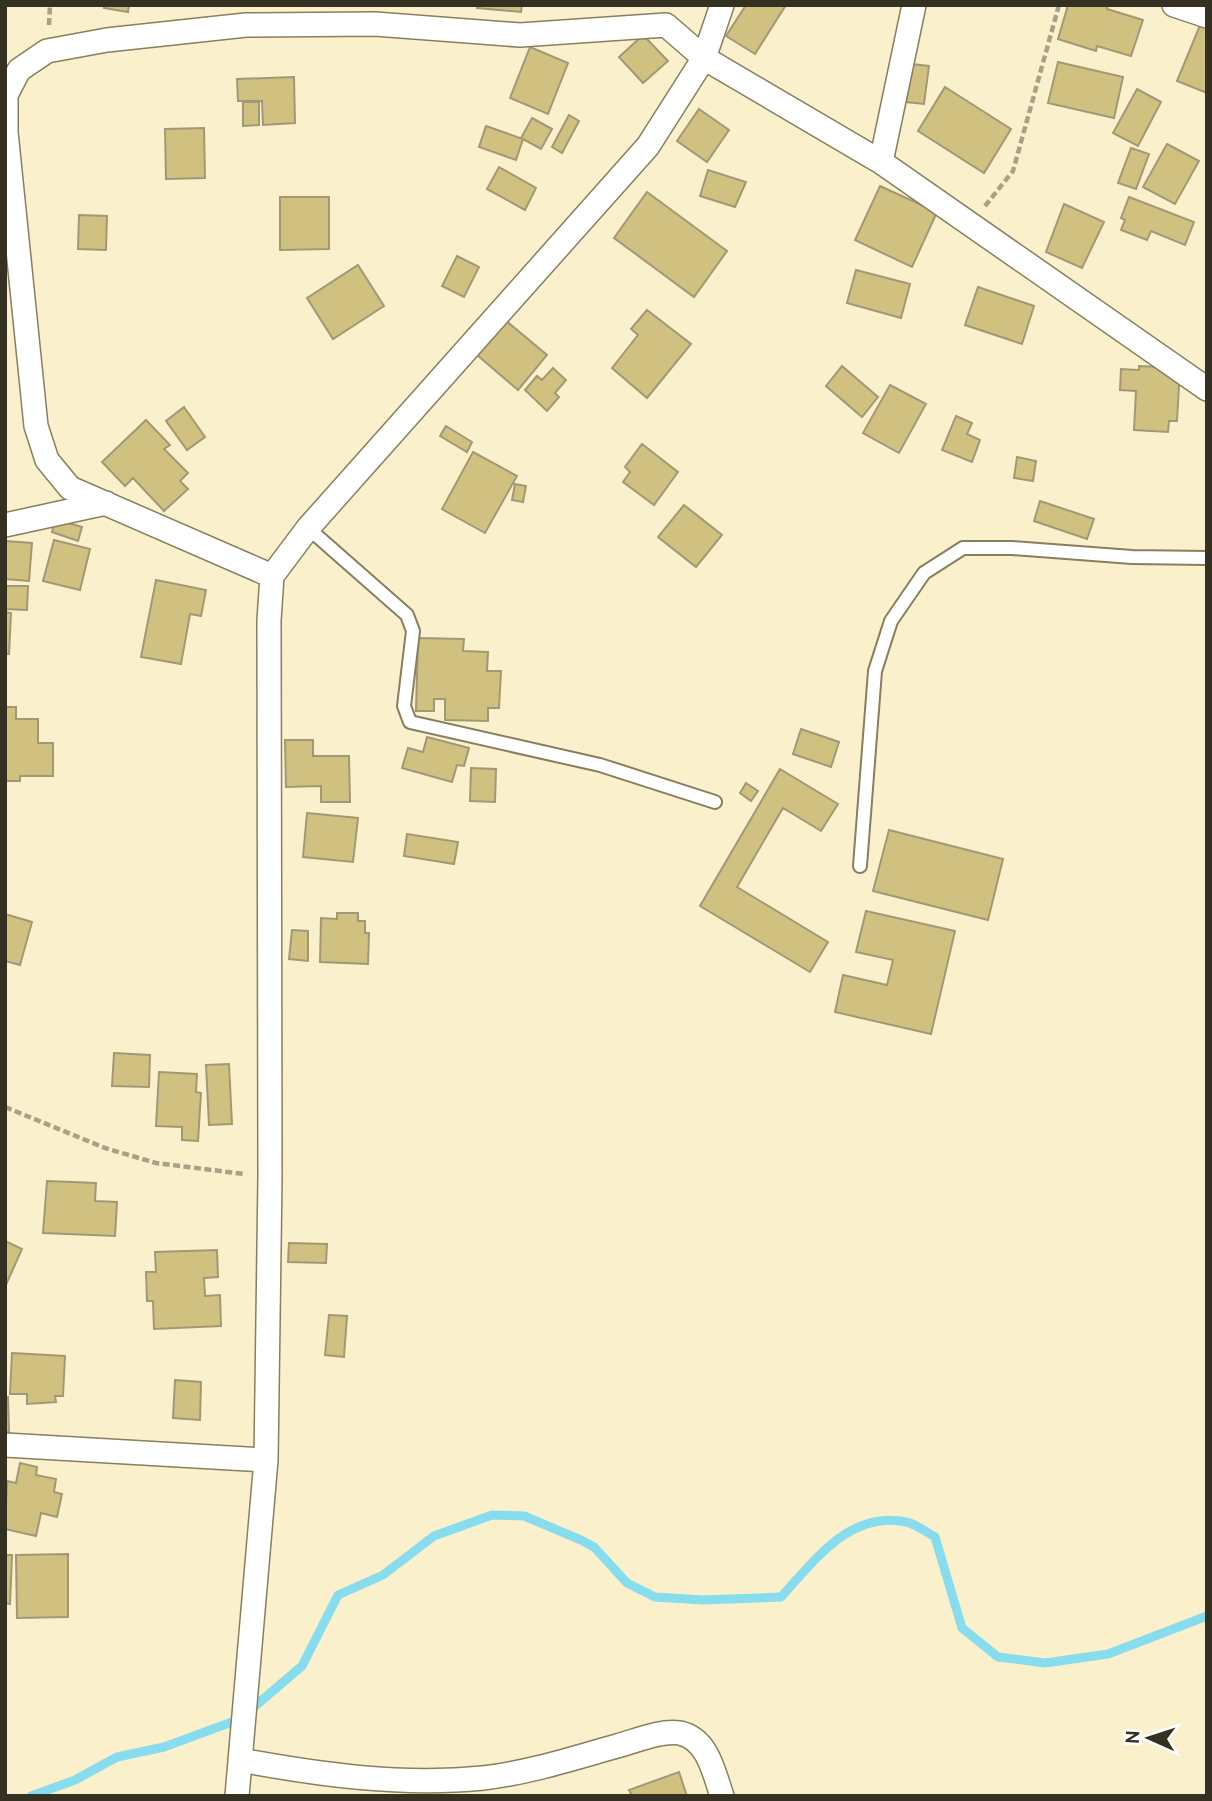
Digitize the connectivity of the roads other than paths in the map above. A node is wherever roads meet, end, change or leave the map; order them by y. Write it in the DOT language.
graph roads {
  1 [pos="722,5"];
  2 [pos="914,5"];
  3 [pos="1174,5"];
  4 [pos="1207,16"];
  5 [pos="704,58"];
  6 [pos="881,163"];
  7 [pos="1207,389"];
  8 [pos="106,503"];
  9 [pos="5,525"];
  10 [pos="308,528"];
  11 [pos="1207,558"];
  12 [pos="272,576"];
  13 [pos="715,802"];
  14 [pos="860,866"];
  15 [pos="5,1446"];
  16 [pos="266,1461"];
  17 [pos="241,1754"];
  18 [pos="237,1796"];
  19 [pos="722,1796"];
  1 -- 5 [label="street"];
  2 -- 6 [label="street"];
  3 -- 4 [label="street"];
  5 -- 6 [label="street"];
  5 -- 8 [label="street"];
  5 -- 10 [label="street"];
  6 -- 7 [label="street"];
  8 -- 9 [label="street"];
  8 -- 12 [label="street"];
  10 -- 12 [label="street"];
  10 -- 13 [label="lane"];
  11 -- 14 [label="lane"];
  12 -- 16 [label="street"];
  15 -- 16 [label="street"];
  16 -- 17 [label="street"];
  17 -- 18 [label="street"];
  17 -- 19 [label="street"];
}
